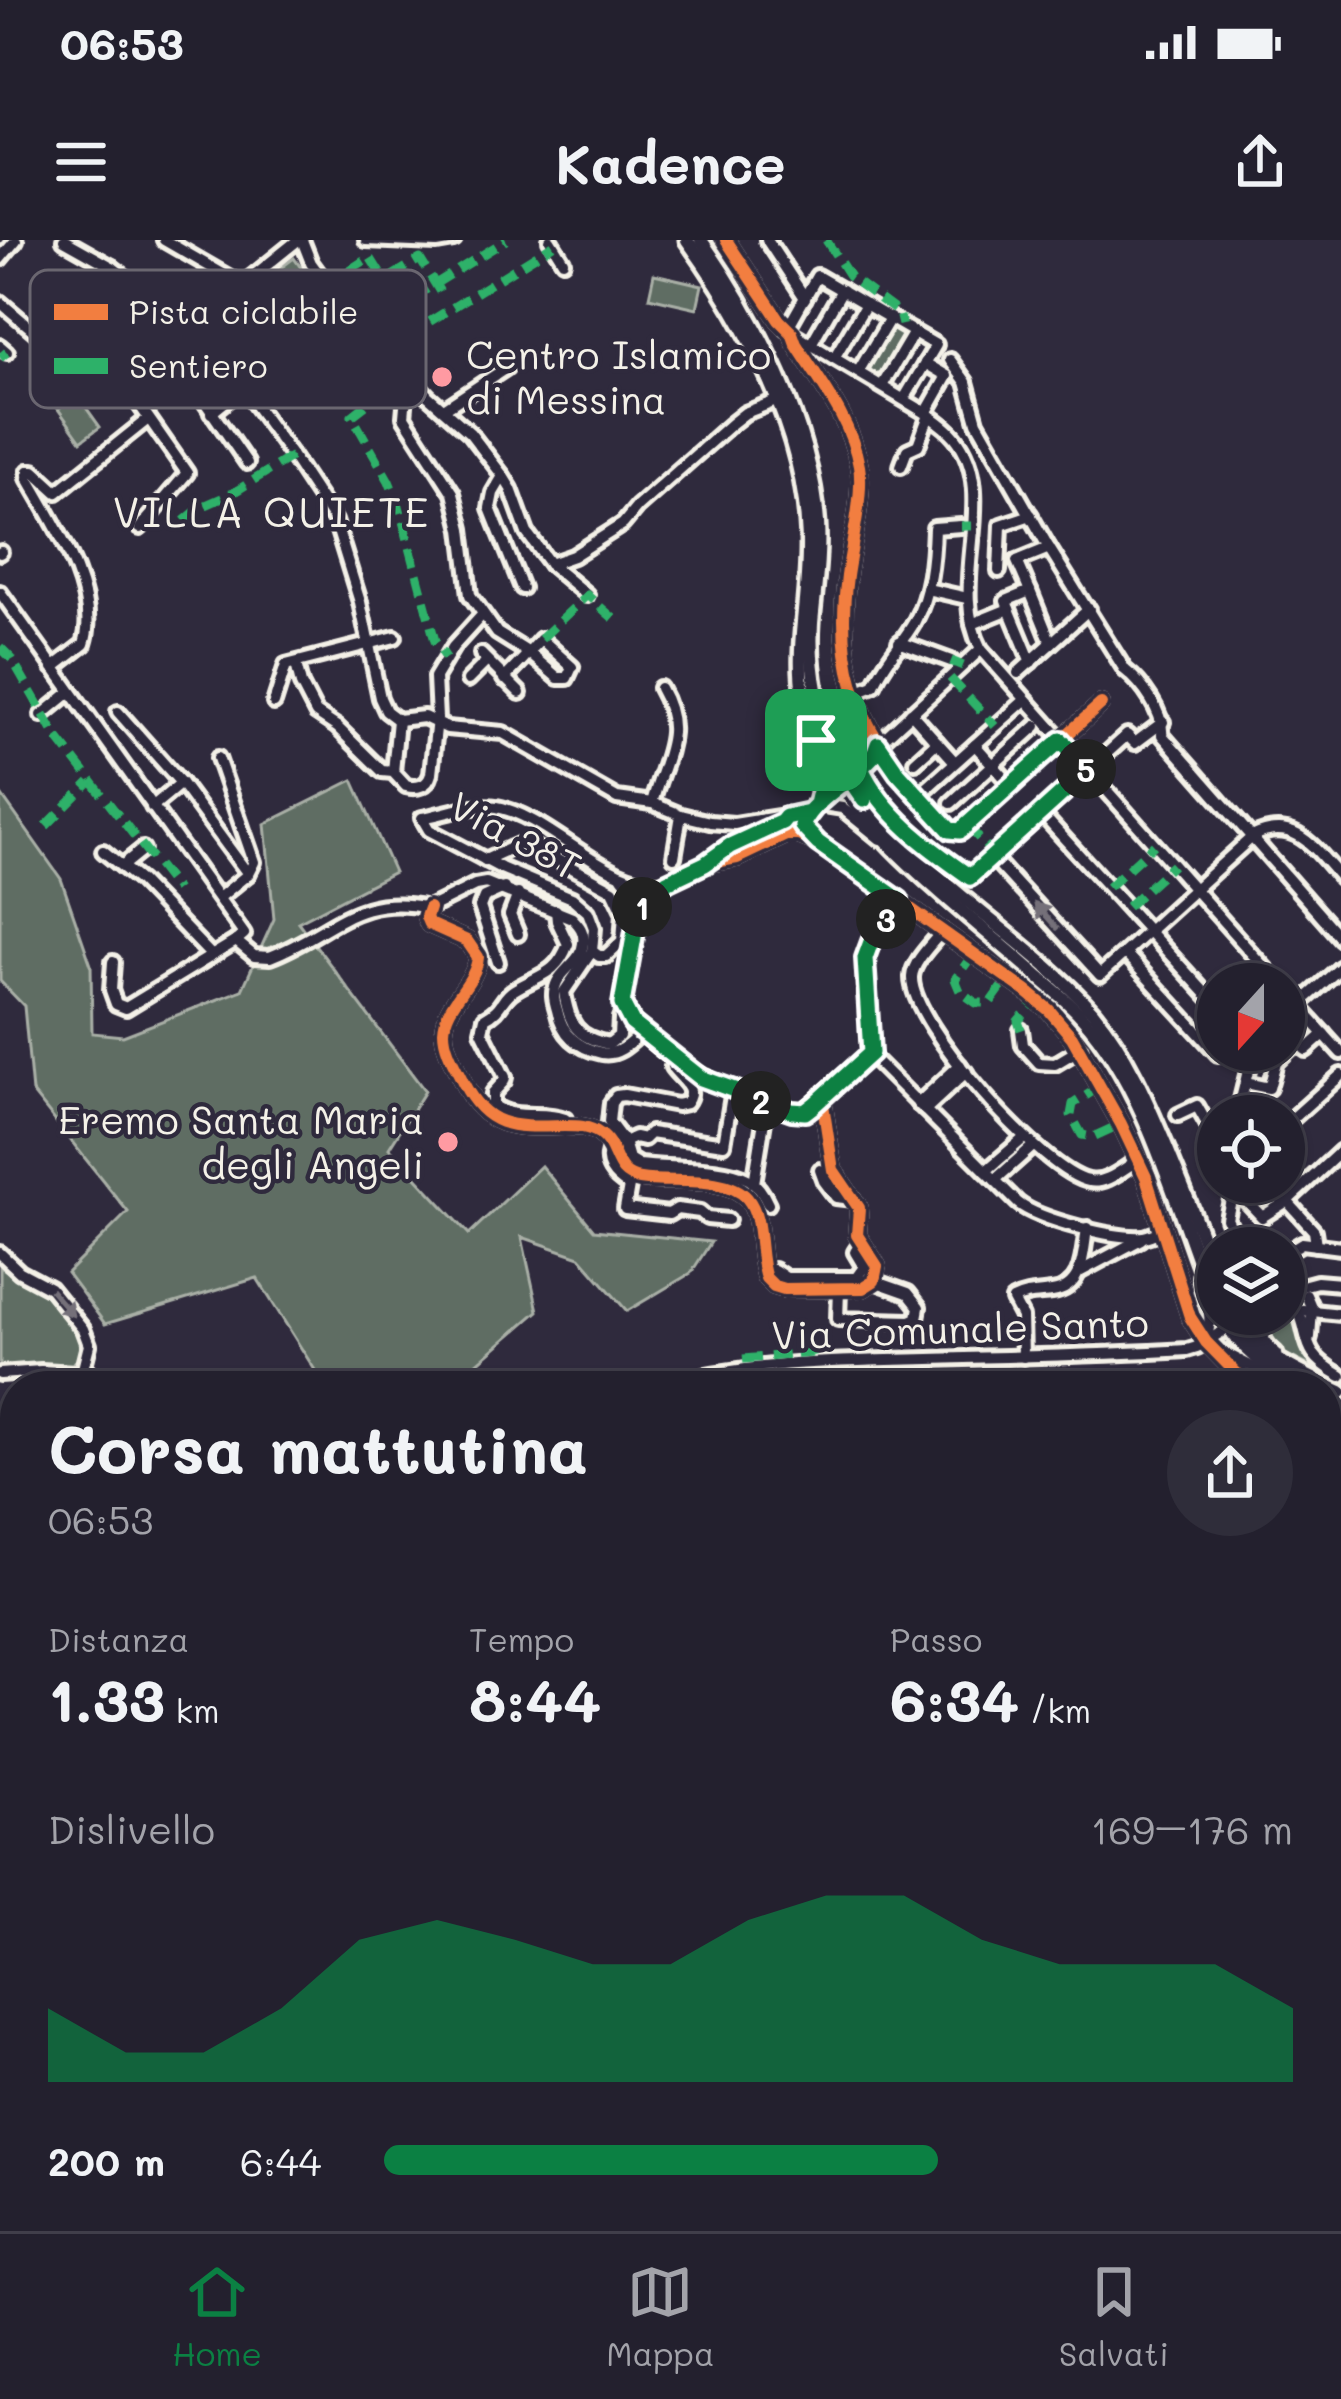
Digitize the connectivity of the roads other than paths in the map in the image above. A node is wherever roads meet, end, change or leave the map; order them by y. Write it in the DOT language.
graph roads {
  1 [pos="16,240"];
  2 [pos="64,240"];
  3 [pos="164,240"];
  4 [pos="300,240"];
  5 [pos="366,240"];
  6 [pos="380,240"];
  7 [pos="454,240"];
  8 [pos="687,240"];
  9 [pos="700,240"];
  10 [pos="725,240"];
  11 [pos="766,240"];
  12 [pos="436,242"];
  13 [pos="555,242"];
  14 [pos="2,254"];
  15 [pos="563,261"];
  16 [pos="112,267"];
  17 [pos="105,270"];
  18 [pos="116,270"];
  19 [pos="216,270"];
  20 [pos="261,270"];
  21 [pos="315,270"];
  22 [pos="842,290"];
  23 [pos="805,298"];
  24 [pos="0,302"];
  25 [pos="866,304"];
  26 [pos="890,318"];
  27 [pos="30,328"];
  28 [pos="790,331"];
  29 [pos="914,332"];
  30 [pos="811,344"];
  31 [pos="834,358"];
  32 [pos="950,360"];
  33 [pos="925,363"];
  34 [pos="506,368"];
  35 [pos="858,372"];
  36 [pos="883,386"];
  37 [pos="426,394"];
  38 [pos="904,399"];
  39 [pos="776,401"];
  40 [pos="141,408"];
  41 [pos="208,408"];
  42 [pos="216,408"];
  43 [pos="257,408"];
  44 [pos="405,408"];
  45 [pos="443,409"];
  46 [pos="211,412"];
  47 [pos="928,414"];
  48 [pos="148,419"];
  49 [pos="988,442"];
  50 [pos="965,454"];
  51 [pos="248,463"];
  52 [pos="901,466"];
  53 [pos="503,476"];
  54 [pos="1030,515"];
  55 [pos="961,526"];
  56 [pos="140,528"];
  57 [pos="1049,548"];
  58 [pos="550,564"];
  59 [pos="999,572"];
  60 [pos="522,588"];
  61 [pos="927,589"];
  62 [pos="1030,591"];
  63 [pos="0,592"];
  64 [pos="587,595"];
  65 [pos="968,598"];
  66 [pos="1009,609"];
  67 [pos="1088,609"];
  68 [pos="482,615"];
  69 [pos="812,624"];
  70 [pos="972,624"];
  71 [pos="395,638"];
  72 [pos="899,642"];
  73 [pos="1051,643"];
  74 [pos="368,644"];
  75 [pos="981,649"];
  76 [pos="529,652"];
  77 [pos="951,661"];
  78 [pos="1031,662"];
  79 [pos="296,664"];
  80 [pos="53,668"];
  81 [pos="1018,673"];
  82 [pos="504,679"];
  83 [pos="468,680"];
  84 [pos="660,688"];
  85 [pos="70,692"];
  86 [pos="856,692"];
  87 [pos="520,693"];
  88 [pos="1025,700"];
  89 [pos="274,704"];
  90 [pos="1101,704"];
  91 [pos="118,712"];
  92 [pos="911,713"];
  93 [pos="42,716"];
  94 [pos="398,720"];
  95 [pos="1163,722"];
  96 [pos="436,723"];
  97 [pos="1036,726"];
  98 [pos="816,740"];
  99 [pos="1061,740"];
  100 [pos="937,742"];
  101 [pos="878,744"];
  102 [pos="975,745"];
  103 [pos="218,758"];
  104 [pos="915,762"];
  105 [pos="956,762"];
  106 [pos="866,763"];
  107 [pos="993,765"];
  108 [pos="1088,770"];
  109 [pos="393,772"];
  110 [pos="844,782"];
  111 [pos="181,783"];
  112 [pos="1011,785"];
  113 [pos="919,795"];
  114 [pos="864,800"];
  115 [pos="951,802"];
  116 [pos="652,803"];
  117 [pos="152,807"];
  118 [pos="1040,813"];
  119 [pos="681,815"];
  120 [pos="940,819"];
  121 [pos="795,821"];
  122 [pos="1252,837"];
  123 [pos="916,839"];
  124 [pos="893,848"];
  125 [pos="143,849"];
  126 [pos="103,851"];
  127 [pos="674,857"];
  128 [pos="992,857"];
  129 [pos="485,860"];
  130 [pos="122,866"];
  131 [pos="617,872"];
  132 [pos="248,874"];
  133 [pos="1341,878"];
  134 [pos="667,882"];
  135 [pos="504,888"];
  136 [pos="1194,890"];
  137 [pos="518,894"];
  138 [pos="219,898"];
  139 [pos="899,900"];
  140 [pos="429,908"];
  141 [pos="556,910"];
  142 [pos="637,920"];
  143 [pos="942,931"];
  144 [pos="1149,931"];
  145 [pos="518,934"];
  146 [pos="1341,939"];
  147 [pos="236,941"];
  148 [pos="592,951"];
  149 [pos="1125,952"];
  150 [pos="211,955"];
  151 [pos="113,962"];
  152 [pos="498,962"];
  153 [pos="1259,963"];
  154 [pos="1341,967"];
  155 [pos="1197,983"];
  156 [pos="1305,1000"];
  157 [pos="624,1010"];
  158 [pos="1305,1014"];
  159 [pos="1021,1030"];
  160 [pos="643,1032"];
  161 [pos="1197,1032"];
  162 [pos="1324,1034"];
  163 [pos="1081,1049"];
  164 [pos="1305,1049"];
  165 [pos="871,1053"];
  166 [pos="1341,1053"];
  167 [pos="676,1059"];
  168 [pos="963,1069"];
  169 [pos="1248,1071"];
  170 [pos="1273,1071"];
  171 [pos="1341,1075"];
  172 [pos="1245,1083"];
  173 [pos="733,1090"];
  174 [pos="1242,1095"];
  175 [pos="822,1098"];
  176 [pos="767,1103"];
  177 [pos="1197,1106"];
  178 [pos="921,1107"];
  179 [pos="1305,1107"];
  180 [pos="1178,1115"];
  181 [pos="566,1126"];
  182 [pos="1029,1142"];
  183 [pos="618,1144"];
  184 [pos="1341,1151"];
  185 [pos="1138,1160"];
  186 [pos="820,1170"];
  187 [pos="990,1176"];
  188 [pos="754,1183"];
  189 [pos="1305,1184"];
  190 [pos="853,1199"];
  191 [pos="1250,1203"];
  192 [pos="1284,1203"];
  193 [pos="1289,1203"];
  194 [pos="768,1204"];
  195 [pos="728,1220"];
  196 [pos="1082,1227"];
  197 [pos="1198,1227"];
  198 [pos="1162,1231"];
  199 [pos="1144,1237"];
  200 [pos="861,1243"];
  201 [pos="1305,1243"];
  202 [pos="1316,1244"];
  203 [pos="1341,1248"];
  204 [pos="0,1253"];
  205 [pos="1197,1254"];
  206 [pos="774,1270"];
  207 [pos="1077,1275"];
  208 [pos="874,1281"];
  209 [pos="1341,1284"];
  210 [pos="1305,1288"];
  211 [pos="838,1289"];
  212 [pos="1305,1306"];
  213 [pos="1312,1311"];
  214 [pos="1341,1314"];
  215 [pos="1208,1335"];
  216 [pos="1218,1335"];
  217 [pos="1251,1335"];
  218 [pos="1253,1335"];
  219 [pos="1264,1335"];
  220 [pos="1304,1335"];
  221 [pos="1206,1342"];
  222 [pos="1310,1352"];
  223 [pos="1023,1357"];
  224 [pos="82,1371"];
  225 [pos="740,1371"];
  226 [pos="1236,1371"];
  227 [pos="1258,1371"];
  228 [pos="1275,1371"];
  229 [pos="1292,1371"];
  230 [pos="1301,1371"];
  231 [pos="1333,1371"];
  1 -- 14 [label="street"];
  2 -- 16 [label="street"];
  3 -- 19 [label="street"];
  4 -- 20 [label="street"];
  4 -- 21 [label="street"];
  5 -- 6 [label="street"];
  6 -- 12 [label="street"];
  7 -- 12 [label="street"];
  8 -- 39 [label="main road"];
  9 -- 69 [label="main road"];
  10 -- 28 [label="street"];
  11 -- 23 [label="street"];
  13 -- 15 [label="street"];
  16 -- 17 [label="street"];
  16 -- 18 [label="street"];
  22 -- 23 [label="street"];
  22 -- 25 [label="street"];
  22 -- 30 [label="street"];
  23 -- 28 [label="street"];
  24 -- 27 [label="street"];
  25 -- 26 [label="street"];
  25 -- 31 [label="street"];
  26 -- 29 [label="street"];
  26 -- 35 [label="street"];
  28 -- 30 [label="street"];
  28 -- 86 [label="street"];
  29 -- 33 [label="street"];
  29 -- 36 [label="street"];
  30 -- 31 [label="street"];
  31 -- 35 [label="street"];
  32 -- 49 [label="street"];
  33 -- 38 [label="street"];
  33 -- 47 [label="street"];
  34 -- 45 [label="street"];
  35 -- 36 [label="street"];
  36 -- 38 [label="street"];
  37 -- 45 [label="street"];
  38 -- 47 [label="street"];
  39 -- 58 [label="street"];
  39 -- 98 [label="main road"];
  40 -- 48 [label="street"];
  41 -- 46 [label="street"];
  42 -- 46 [label="street"];
  43 -- 74 [label="street"];
  44 -- 68 [label="street"];
  45 -- 53 [label="street"];
  46 -- 51 [label="street"];
  47 -- 50 [label="street"];
  47 -- 52 [label="street"];
  48 -- 56 [label="street"];
  48 -- 80 [label="street"];
  49 -- 50 [label="street"];
  49 -- 54 [label="street"];
  50 -- 65 [label="street"];
  53 -- 58 [label="street"];
  53 -- 60 [label="street"];
  54 -- 57 [label="street"];
  54 -- 59 [label="street"];
  55 -- 61 [label="street"];
  57 -- 62 [label="street"];
  57 -- 67 [label="street"];
  58 -- 64 [label="street"];
  61 -- 65 [label="street"];
  61 -- 72 [label="street"];
  62 -- 66 [label="street"];
  62 -- 73 [label="street"];
  63 -- 80 [label="street"];
  65 -- 70 [label="street"];
  66 -- 70 [label="street"];
  66 -- 78 [label="street"];
  67 -- 73 [label="street"];
  67 -- 95 [label="street"];
  68 -- 76 [label="street"];
  68 -- 96 [label="street"];
  69 -- 106 [label="street"];
  69 -- 110 [label="main road"];
  70 -- 75 [label="street"];
  71 -- 74 [label="street"];
  72 -- 77 [label="street"];
  72 -- 86 [label="street"];
  73 -- 78 [label="street"];
  74 -- 79 [label="street"];
  74 -- 94 [label="street"];
  75 -- 88 [label="street"];
  75 -- 92 [label="street"];
  76 -- 76 [label="street"];
  76 -- 82 [label="street"];
  78 -- 81 [label="street"];
  79 -- 89 [label="street"];
  79 -- 109 [label="street"];
  80 -- 85 [label="street"];
  82 -- 83 [label="street"];
  82 -- 87 [label="street"];
  84 -- 116 [label="street"];
  85 -- 93 [label="street"];
  85 -- 117 [label="street"];
  86 -- 101 [label="street"];
  88 -- 99 [label="street"];
  88 -- 102 [label="street"];
  90 -- 99 [label="street"];
  91 -- 111 [label="street"];
  92 -- 100 [label="street"];
  92 -- 101 [label="street"];
  94 -- 96 [label="street"];
  94 -- 109 [label="street"];
  95 -- 108 [label="street"];
  95 -- 122 [label="street"];
  96 -- 109 [label="street"];
  96 -- 116 [label="street"];
  97 -- 107 [label="street"];
  98 -- 110 [label="main road"];
  98 -- 121 [label="street"];
  99 -- 108 [label="street"];
  99 -- 112 [label="street"];
  100 -- 104 [label="street"];
  100 -- 105 [label="street"];
  101 -- 106 [label="street"];
  101 -- 113 [label="street"];
  102 -- 105 [label="street"];
  102 -- 107 [label="street"];
  103 -- 132 [label="street"];
  105 -- 113 [label="street"];
  106 -- 110 [label="street"];
  106 -- 114 [label="street"];
  106 -- 123 [label="street"];
  107 -- 112 [label="street"];
  107 -- 115 [label="street"];
  108 -- 118 [label="street"];
  108 -- 136 [label="street"];
  110 -- 114 [label="main road"];
  110 -- 121 [label="street"];
  110 -- 124 [label="main road"];
  111 -- 117 [label="street"];
  111 -- 132 [label="street"];
  112 -- 120 [label="street"];
  113 -- 120 [label="street"];
  114 -- 197 [label="main road"];
  116 -- 119 [label="street"];
  117 -- 138 [label="street"];
  118 -- 128 [label="street"];
  118 -- 144 [label="street"];
  119 -- 121 [label="street"];
  119 -- 127 [label="street"];
  120 -- 123 [label="street"];
  121 -- 124 [label="street"];
  121 -- 134 [label="street"];
  121 -- 139 [label="street"];
  122 -- 133 [label="street"];
  122 -- 136 [label="street"];
  122 -- 146 [label="street"];
  123 -- 128 [label="street"];
  124 -- 205 [label="main road"];
  125 -- 130 [label="street"];
  126 -- 130 [label="street"];
  149 -- 128 [label="street, one-way"];
  129 -- 131 [label="street, Via 38T"];
  129 -- 148 [label="street, Via 38T"];
  129 -- 148 [label="street"];
  130 -- 150 [label="street"];
  131 -- 134 [label="street"];
  131 -- 142 [label="street"];
  132 -- 138 [label="street"];
  134 -- 142 [label="street"];
  135 -- 137 [label="street"];
  135 -- 140 [label="street"];
  135 -- 152 [label="street"];
  136 -- 144 [label="street"];
  136 -- 153 [label="street"];
  137 -- 141 [label="street"];
  137 -- 145 [label="street"];
  138 -- 147 [label="street"];
  139 -- 143 [label="street"];
  139 -- 165 [label="street"];
  140 -- 147 [label="street"];
  140 -- 181 [label="street"];
  141 -- 160 [label="street"];
  141 -- 181 [label="street"];
  142 -- 157 [label="street"];
  143 -- 163 [label="street"];
  143 -- 168 [label="street"];
  144 -- 149 [label="street"];
  144 -- 155 [label="street"];
  147 -- 150 [label="street"];
  148 -- 157 [label="street"];
  149 -- 161 [label="street"];
  150 -- 151 [label="street"];
  154 -- 156 [label="street"];
  157 -- 160 [label="street"];
  158 -- 162 [label="street"];
  159 -- 163 [label="street"];
  160 -- 167 [label="street"];
  162 -- 164 [label="street"];
  162 -- 166 [label="street"];
  163 -- 185 [label="street"];
  165 -- 175 [label="street"];
  165 -- 178 [label="street"];
  167 -- 173 [label="street"];
  167 -- 183 [label="street"];
  168 -- 178 [label="street"];
  168 -- 182 [label="street"];
  169 -- 172 [label="street"];
  170 -- 172 [label="street"];
  171 -- 179 [label="street"];
  172 -- 174 [label="street"];
  173 -- 176 [label="street"];
  173 -- 183 [label="street"];
  175 -- 176 [label="street"];
  175 -- 190 [label="street"];
  176 -- 188 [label="street"];
  177 -- 180 [label="street"];
  178 -- 187 [label="street"];
  181 -- 183 [label="street"];
  182 -- 185 [label="street"];
  182 -- 187 [label="street"];
  183 -- 188 [label="street"];
  183 -- 195 [label="street"];
  183 -- 211 [label="street"];
  184 -- 189 [label="street"];
  185 -- 198 [label="street"];
  186 -- 190 [label="street"];
  187 -- 196 [label="street"];
  188 -- 194 [label="street"];
  190 -- 200 [label="street"];
  191 -- 192 [label="street"];
  193 -- 202 [label="street"];
  196 -- 199 [label="street"];
  196 -- 207 [label="street"];
  198 -- 199 [label="street"];
  198 -- 221 [label="street"];
  199 -- 207 [label="street"];
  200 -- 206 [label="street"];
  200 -- 208 [label="street"];
  201 -- 202 [label="street"];
  202 -- 203 [label="street"];
  204 -- 224 [label="street, one-way"];
  207 -- 223 [label="street"];
  208 -- 211 [label="street"];
  208 -- 211 [label="street"];
  209 -- 210 [label="street"];
  212 -- 213 [label="street"];
  213 -- 214 [label="street"];
  213 -- 222 [label="street"];
  215 -- 221 [label="street"];
  216 -- 221 [label="street"];
  217 -- 228 [label="main road"];
  218 -- 229 [label="main road"];
  219 -- 230 [label="street"];
  220 -- 222 [label="street"];
  221 -- 223 [label="street, Via Comunale Santo"];
  221 -- 226 [label="street, Via Comunale Santo"];
  221 -- 227 [label="street"];
  222 -- 231 [label="street"];
  223 -- 225 [label="street, Via Comunale Santo"];
}
